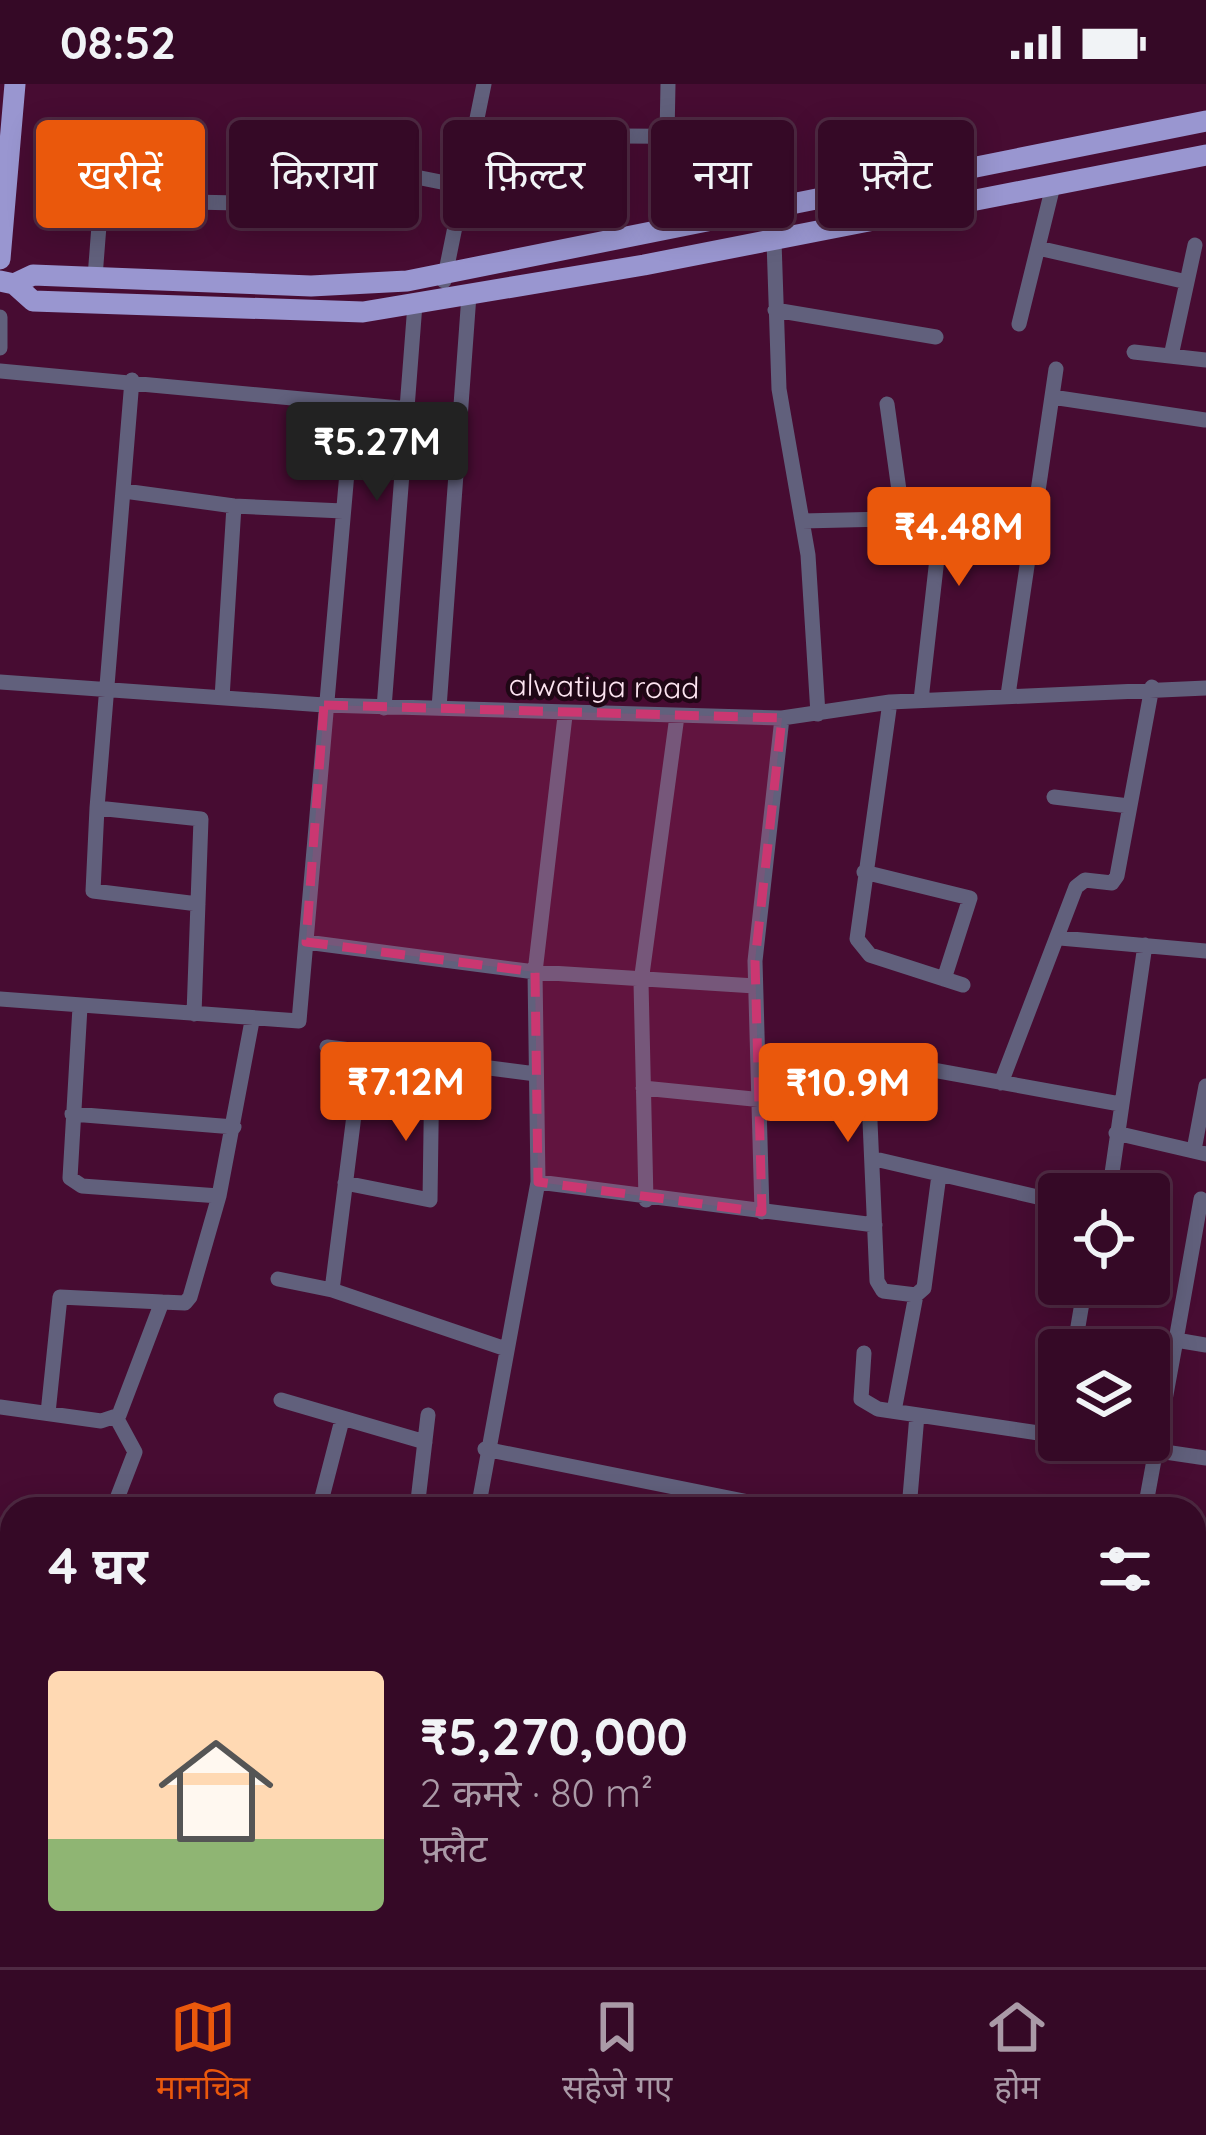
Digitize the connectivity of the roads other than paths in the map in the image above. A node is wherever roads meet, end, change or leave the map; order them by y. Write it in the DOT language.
graph roads {
  1 [pos="15,84"];
  2 [pos="484,84"];
  3 [pos="668,84"];
  4 [pos="478,120"];
  5 [pos="667,120"];
  6 [pos="1206,122"];
  7 [pos="1206,155"];
  8 [pos="1053,186"];
  9 [pos="229,203"];
  10 [pos="794,204"];
  11 [pos="456,228"];
  12 [pos="670,228"];
  13 [pos="779,228"];
  14 [pos="780,239"];
  15 [pos="1195,245"];
  16 [pos="1038,248"];
  17 [pos="0,259"];
  18 [pos="445,272"];
  19 [pos="95,277"];
  20 [pos="7,282"];
  21 [pos="222,282"];
  22 [pos="1187,282"];
  23 [pos="469,295"];
  24 [pos="440,300"];
  25 [pos="415,304"];
  26 [pos="223,308"];
  27 [pos="775,310"];
  28 [pos="0,317"];
  29 [pos="1019,324"];
  30 [pos="936,337"];
  31 [pos="0,348"];
  32 [pos="1134,352"];
  33 [pos="1171,356"];
  34 [pos="1206,360"];
  35 [pos="1056,369"];
  36 [pos="0,371"];
  37 [pos="132,380"];
  38 [pos="1052,397"];
  39 [pos="353,404"];
  40 [pos="886,404"];
  41 [pos="411,409"];
  42 [pos="1205,420"];
  43 [pos="124,491"];
  44 [pos="234,506"];
  45 [pos="343,511"];
  46 [pos="903,519"];
  47 [pos="802,521"];
  48 [pos="0,682"];
  49 [pos="1152,687"];
  50 [pos="1206,688"];
  51 [pos="111,691"];
  52 [pos="1008,695"];
  53 [pos="222,698"];
  54 [pos="921,700"];
  55 [pos="890,702"];
  56 [pos="324,705"];
  57 [pos="384,708"];
  58 [pos="439,708"];
  59 [pos="818,714"];
  60 [pos="565,716"];
  61 [pos="677,716"];
  62 [pos="782,718"];
  63 [pos="1054,797"];
  64 [pos="1129,806"];
  65 [pos="97,808"];
  66 [pos="863,872"];
  67 [pos="198,904"];
  68 [pos="1060,938"];
  69 [pos="306,942"];
  70 [pos="1145,945"];
  71 [pos="1206,951"];
  72 [pos="535,972"];
  73 [pos="944,979"];
  74 [pos="641,982"];
  75 [pos="963,985"];
  76 [pos="755,986"];
  77 [pos="0,999"];
  78 [pos="80,1007"];
  79 [pos="194,1014"];
  80 [pos="252,1021"];
  81 [pos="327,1046"];
  82 [pos="362,1052"];
  83 [pos="432,1061"];
  84 [pos="536,1074"];
  85 [pos="1001,1083"];
  86 [pos="1206,1086"];
  87 [pos="643,1088"];
  88 [pos="763,1100"];
  89 [pos="1120,1104"];
  90 [pos="72,1114"];
  91 [pos="234,1127"];
  92 [pos="1116,1133"];
  93 [pos="1200,1152"];
  94 [pos="875,1159"];
  95 [pos="1111,1173"];
  96 [pos="939,1175"];
  97 [pos="538,1182"];
  98 [pos="346,1184"];
  99 [pos="219,1196"];
  100 [pos="1038,1197"];
  101 [pos="1201,1199"];
  102 [pos="646,1200"];
  103 [pos="762,1212"];
  104 [pos="875,1225"];
  105 [pos="278,1279"];
  106 [pos="332,1290"];
  107 [pos="916,1294"];
  108 [pos="162,1302"];
  109 [pos="1176,1340"];
  110 [pos="1206,1346"];
  111 [pos="506,1349"];
  112 [pos="864,1354"];
  113 [pos="1170,1370"];
  114 [pos="281,1400"];
  115 [pos="0,1407"];
  116 [pos="894,1411"];
  117 [pos="47,1413"];
  118 [pos="917,1414"];
  119 [pos="428,1415"];
  120 [pos="116,1417"];
  121 [pos="342,1420"];
  122 [pos="1038,1433"];
  123 [pos="425,1442"];
  124 [pos="485,1449"];
  125 [pos="1170,1453"];
  126 [pos="1206,1458"];
  127 [pos="1152,1461"];
  128 [pos="118,1497"];
  129 [pos="323,1497"];
  130 [pos="418,1497"];
  131 [pos="479,1497"];
  132 [pos="723,1497"];
  133 [pos="910,1497"];
  134 [pos="1147,1497"];
  1 -- 17 [label="main road"];
  2 -- 4 [label="street"];
  3 -- 5 [label="street"];
  6 -- 10 [label="main road"];
  7 -- 8 [label="main road"];
  8 -- 14 [label="main road"];
  8 -- 16 [label="street"];
  9 -- 19 [label="street"];
  11 -- 18 [label="street"];
  12 -- 18 [label="main road"];
  13 -- 14 [label="street"];
  14 -- 23 [label="main road"];
  14 -- 27 [label="street"];
  15 -- 22 [label="street"];
  16 -- 22 [label="street"];
  16 -- 29 [label="street"];
  18 -- 21 [label="main road"];
  18 -- 24 [label="street"];
  19 -- 20 [label="main road"];
  19 -- 21 [label="main road"];
  20 -- 26 [label="main road"];
  21 -- 26 [label="main road"];
  22 -- 33 [label="street"];
  23 -- 24 [label="main road"];
  23 -- 58 [label="street"];
  24 -- 25 [label="main road"];
  25 -- 26 [label="main road"];
  25 -- 41 [label="street"];
  27 -- 30 [label="street"];
  27 -- 47 [label="street"];
  28 -- 31 [label="street"];
  32 -- 33 [label="street"];
  33 -- 34 [label="street"];
  35 -- 38 [label="street"];
  36 -- 37 [label="street"];
  37 -- 39 [label="street"];
  37 -- 43 [label="street"];
  38 -- 42 [label="street"];
  38 -- 52 [label="street"];
  39 -- 41 [label="street"];
  39 -- 45 [label="street"];
  40 -- 46 [label="street"];
  41 -- 57 [label="street"];
  43 -- 44 [label="street"];
  43 -- 51 [label="street"];
  44 -- 45 [label="street"];
  44 -- 53 [label="street"];
  45 -- 56 [label="street"];
  46 -- 47 [label="street"];
  46 -- 54 [label="street"];
  47 -- 59 [label="street"];
  48 -- 51 [label="street, alwatiya road"];
  49 -- 50 [label="street, alwatiya road"];
  49 -- 52 [label="street, alwatiya road"];
  49 -- 64 [label="street"];
  51 -- 53 [label="street, alwatiya road"];
  51 -- 65 [label="street"];
  52 -- 54 [label="street, alwatiya road"];
  53 -- 56 [label="street, alwatiya road"];
  54 -- 55 [label="street, alwatiya road"];
  55 -- 59 [label="street, alwatiya road"];
  55 -- 66 [label="street"];
  56 -- 57 [label="street, alwatiya road"];
  56 -- 69 [label="street"];
  57 -- 58 [label="street, alwatiya road"];
  58 -- 60 [label="street, alwatiya road"];
  59 -- 62 [label="street, alwatiya road"];
  60 -- 61 [label="street, alwatiya road"];
  60 -- 72 [label="street"];
  61 -- 62 [label="street, alwatiya road"];
  61 -- 74 [label="street"];
  62 -- 76 [label="street"];
  63 -- 64 [label="street"];
  64 -- 68 [label="street"];
  65 -- 67 [label="street"];
  65 -- 67 [label="street"];
  66 -- 73 [label="street"];
  66 -- 73 [label="street"];
  67 -- 79 [label="street"];
  68 -- 70 [label="street"];
  68 -- 85 [label="street"];
  69 -- 72 [label="street"];
  69 -- 80 [label="street"];
  70 -- 71 [label="street"];
  70 -- 89 [label="street"];
  72 -- 74 [label="street"];
  72 -- 84 [label="street"];
  73 -- 75 [label="street"];
  74 -- 76 [label="street"];
  74 -- 87 [label="street"];
  76 -- 88 [label="street"];
  77 -- 78 [label="street"];
  78 -- 79 [label="street"];
  78 -- 90 [label="street"];
  79 -- 80 [label="street"];
  80 -- 91 [label="street"];
  81 -- 82 [label="street"];
  82 -- 83 [label="street"];
  82 -- 98 [label="street"];
  83 -- 84 [label="street"];
  83 -- 98 [label="street"];
  84 -- 97 [label="street"];
  85 -- 89 [label="street"];
  85 -- 94 [label="street"];
  86 -- 93 [label="street"];
  87 -- 88 [label="street"];
  87 -- 102 [label="street"];
  88 -- 103 [label="street"];
  89 -- 92 [label="street"];
  90 -- 91 [label="street"];
  90 -- 99 [label="street"];
  91 -- 99 [label="street"];
  92 -- 93 [label="street"];
  92 -- 95 [label="street"];
  94 -- 96 [label="street"];
  94 -- 104 [label="street"];
  96 -- 100 [label="street"];
  96 -- 107 [label="street"];
  97 -- 102 [label="street"];
  97 -- 111 [label="street"];
  98 -- 106 [label="street"];
  99 -- 108 [label="street"];
  101 -- 109 [label="street"];
  102 -- 103 [label="street"];
  103 -- 104 [label="street"];
  104 -- 107 [label="street"];
  105 -- 106 [label="street"];
  106 -- 111 [label="street"];
  107 -- 116 [label="street"];
  108 -- 117 [label="street"];
  108 -- 120 [label="street"];
  109 -- 110 [label="street"];
  109 -- 113 [label="street"];
  111 -- 124 [label="street"];
  112 -- 116 [label="street"];
  114 -- 121 [label="street"];
  115 -- 117 [label="street"];
  116 -- 118 [label="street"];
  117 -- 120 [label="street"];
  118 -- 122 [label="street"];
  118 -- 133 [label="street"];
  119 -- 123 [label="street"];
  120 -- 128 [label="street"];
  121 -- 123 [label="street"];
  121 -- 129 [label="street"];
  123 -- 130 [label="street"];
  124 -- 131 [label="street"];
  124 -- 132 [label="street"];
  125 -- 126 [label="street"];
  127 -- 134 [label="street"];
}
